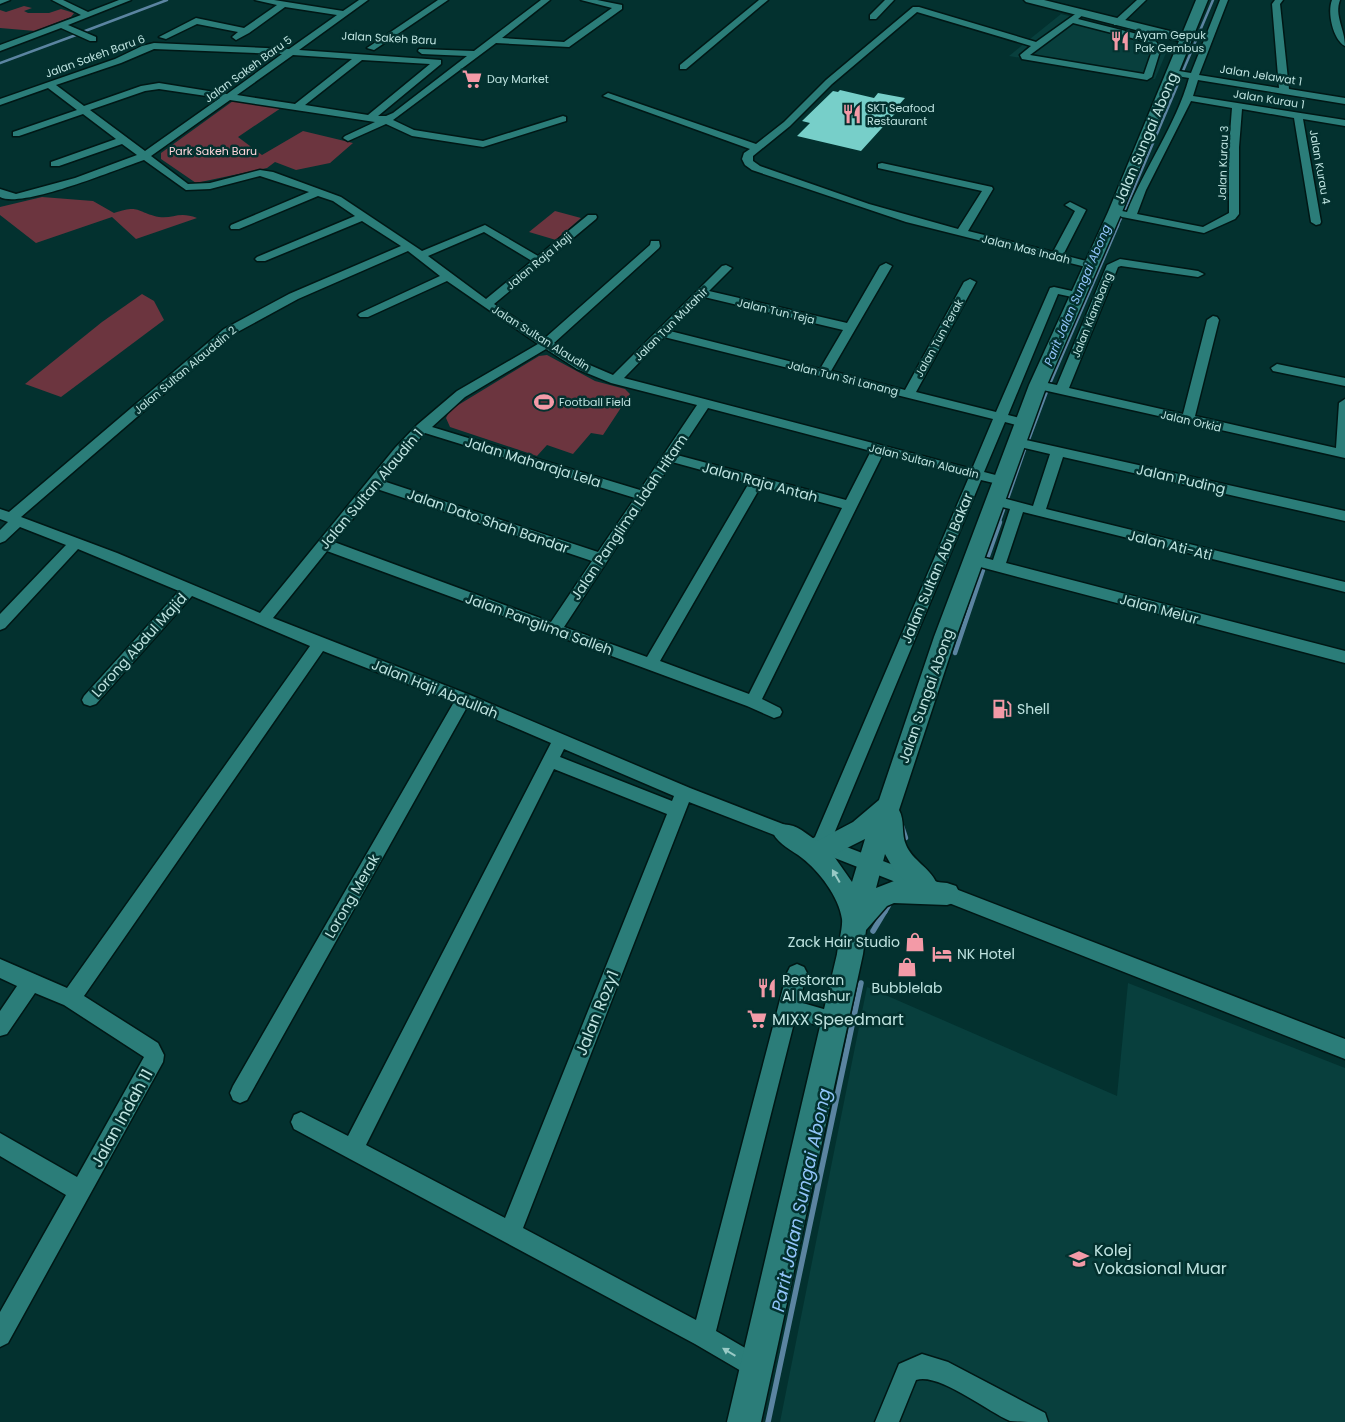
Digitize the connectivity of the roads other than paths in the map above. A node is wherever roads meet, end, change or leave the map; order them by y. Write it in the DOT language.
graph roads {
  1 [pos="6,0"];
  2 [pos="56,0"];
  3 [pos="127,0"];
  4 [pos="259,0"];
  5 [pos="364,0"];
  6 [pos="442,0"];
  7 [pos="546,0"];
  8 [pos="558,0"];
  9 [pos="584,0"];
  10 [pos="764,0"];
  11 [pos="890,0"];
  12 [pos="1030,0"];
  13 [pos="1142,0"];
  14 [pos="1202,0"];
  15 [pos="1224,0"];
  16 [pos="1279,0"];
  17 [pos="1337,0"];
  18 [pos="0,2"];
  19 [pos="1050,2"];
  20 [pos="1345,2"];
  21 [pos="284,4"];
  22 [pos="345,14"];
  23 [pos="88,15"];
  24 [pos="873,16"];
  25 [pos="1077,17"];
  26 [pos="1117,23"];
  27 [pos="61,25"];
  28 [pos="1342,29"];
  29 [pos="246,31"];
  30 [pos="85,35"];
  31 [pos="1187,39"];
  32 [pos="493,40"];
  33 [pos="504,41"];
  34 [pos="229,42"];
  35 [pos="1345,43"];
  36 [pos="1038,45"];
  37 [pos="297,47"];
  38 [pos="0,48"];
  39 [pos="371,48"];
  40 [pos="390,49"];
  41 [pos="409,50"];
  42 [pos="475,54"];
  43 [pos="361,56"];
  44 [pos="683,67"];
  45 [pos="1173,73"];
  46 [pos="1194,76"];
  47 [pos="50,85"];
  48 [pos="1284,90"];
  49 [pos="229,96"];
  50 [pos="608,96"];
  51 [pos="1188,98"];
  52 [pos="1345,101"];
  53 [pos="0,102"];
  54 [pos="297,107"];
  55 [pos="1237,107"];
  56 [pos="84,110"];
  57 [pos="1298,116"];
  58 [pos="379,119"];
  59 [pos="563,119"];
  60 [pos="1165,120"];
  61 [pos="1345,123"];
  62 [pos="16,134"];
  63 [pos="348,138"];
  64 [pos="124,140"];
  65 [pos="757,148"];
  66 [pos="145,156"];
  67 [pos="55,164"];
  68 [pos="882,166"];
  69 [pos="988,189"];
  70 [pos="0,192"];
  71 [pos="317,192"];
  72 [pos="1070,205"];
  73 [pos="1123,214"];
  74 [pos="364,216"];
  75 [pos="592,217"];
  76 [pos="1316,222"];
  77 [pos="235,227"];
  78 [pos="961,233"];
  79 [pos="655,243"];
  80 [pos="410,247"];
  81 [pos="420,256"];
  82 [pos="1056,257"];
  83 [pos="261,259"];
  84 [pos="539,260"];
  85 [pos="1090,265"];
  86 [pos="886,266"];
  87 [pos="726,268"];
  88 [pos="1198,274"];
  89 [pos="448,276"];
  90 [pos="970,282"];
  91 [pos="701,293"];
  92 [pos="1076,295"];
  93 [pos="487,304"];
  94 [pos="364,315"];
  95 [pos="1213,320"];
  96 [pos="851,328"];
  97 [pos="662,333"];
  98 [pos="546,344"];
  99 [pos="1277,368"];
  100 [pos="824,373"];
  101 [pos="616,380"];
  102 [pos="1345,382"];
  103 [pos="1038,386"];
  104 [pos="1061,391"];
  105 [pos="909,394"];
  106 [pos="1345,403"];
  107 [pos="704,404"];
  108 [pos="1000,417"];
  109 [pos="1188,420"];
  110 [pos="1024,423"];
  111 [pos="422,428"];
  112 [pos="1017,442"];
  113 [pos="878,450"];
  114 [pos="1058,450"];
  115 [pos="1343,454"];
  116 [pos="670,457"];
  117 [pos="976,475"];
  118 [pos="757,481"];
  119 [pos="1002,481"];
  120 [pos="374,483"];
  121 [pos="644,496"];
  122 [pos="996,501"];
  123 [pos="850,506"];
  124 [pos="1018,506"];
  125 [pos="1038,512"];
  126 [pos="1345,516"];
  127 [pos="10,518"];
  128 [pos="0,538"];
  129 [pos="76,543"];
  130 [pos="324,544"];
  131 [pos="602,558"];
  132 [pos="974,560"];
  133 [pos="998,566"];
  134 [pos="1345,587"];
  135 [pos="189,590"];
  136 [pos="263,620"];
  137 [pos="0,624"];
  138 [pos="554,630"];
  139 [pos="320,644"];
  140 [pos="1345,657"];
  141 [pos="650,664"];
  142 [pos="464,699"];
  143 [pos="90,700"];
  144 [pos="753,702"];
  145 [pos="774,712"];
  146 [pos="560,741"];
  147 [pos="550,760"];
  148 [pos="684,793"];
  149 [pos="890,802"];
  150 [pos="677,812"];
  151 [pos="785,832"];
  152 [pos="824,846"];
  153 [pos="869,865"];
  154 [pos="936,889"];
  155 [pos="854,924"];
  156 [pos="0,968"];
  157 [pos="797,973"];
  158 [pos="31,983"];
  159 [pos="71,1000"];
  160 [pos="788,1008"];
  161 [pos="834,1021"];
  162 [pos="0,1027"];
  163 [pos="1345,1049"];
  164 [pos="240,1093"];
  165 [pos="301,1122"];
  166 [pos="0,1144"];
  167 [pos="353,1150"];
  168 [pos="81,1192"];
  169 [pos="510,1233"];
  170 [pos="0,1335"];
  171 [pos="703,1336"];
  172 [pos="756,1368"];
  173 [pos="744,1422"];
  174 [pos="888,1422"];
  175 [pos="1036,1422"];
  1 -- 18 [label="street"];
  2 -- 23 [label="street"];
  3 -- 23 [label="street"];
  4 -- 21 [label="street"];
  5 -- 22 [label="street, Jalan Sakeh Baru 5"];
  6 -- 39 [label="street"];
  7 -- 32 [label="street"];
  8 -- 33 [label="street"];
  9 -- 33 [label="street"];
  10 -- 44 [label="street"];
  11 -- 24 [label="street"];
  12 -- 19 [label="street"];
  13 -- 26 [label="street"];
  14 -- 31 [label="street, Jalan Sungai Abong"];
  15 -- 46 [label="street"];
  16 -- 48 [label="street"];
  17 -- 20 [label="street"];
  17 -- 28 [label="street"];
  19 -- 25 [label="street"];
  21 -- 22 [label="street"];
  21 -- 29 [label="street"];
  22 -- 37 [label="street, Jalan Sakeh Baru 5"];
  23 -- 27 [label="street"];
  25 -- 26 [label="street"];
  25 -- 36 [label="street"];
  25 -- 36 [label="street"];
  26 -- 31 [label="street"];
  27 -- 30 [label="street"];
  27 -- 38 [label="street"];
  28 -- 35 [label="street"];
  29 -- 34 [label="street"];
  29 -- 34 [label="street, Jalan Sakeh Baru"];
  31 -- 45 [label="street, Jalan Sungai Abong"];
  32 -- 33 [label="street"];
  32 -- 42 [label="street"];
  34 -- 37 [label="street, Jalan Sakeh Baru"];
  36 -- 65 [label="street"];
  37 -- 39 [label="street, Jalan Sakeh Baru"];
  37 -- 43 [label="street"];
  37 -- 47 [label="street, Jalan Sakeh Baru 6"];
  37 -- 49 [label="street, Jalan Sakeh Baru 5"];
  39 -- 40 [label="street, Jalan Sakeh Baru"];
  41 -- 42 [label="street, Jalan Sakeh Baru"];
  42 -- 58 [label="street"];
  43 -- 54 [label="street"];
  43 -- 58 [label="street"];
  45 -- 46 [label="street, Jalan Jelawat 1"];
  45 -- 60 [label="street, Jalan Sungai Abong"];
  46 -- 48 [label="street, Jalan Jelawat 1"];
  46 -- 51 [label="street"];
  47 -- 53 [label="street, Jalan Sakeh Baru 6"];
  47 -- 56 [label="street"];
  48 -- 52 [label="street, Jalan Jelawat 1"];
  49 -- 54 [label="street"];
  49 -- 56 [label="street"];
  49 -- 66 [label="street, Jalan Sakeh Baru 5"];
  50 -- 65 [label="street"];
  51 -- 55 [label="street, Jalan Kurau 1"];
  51 -- 60 [label="street"];
  54 -- 58 [label="street"];
  55 -- 57 [label="street, Jalan Kurau 1"];
  55 -- 73 [label="street, Jalan Kurau 3"];
  56 -- 62 [label="street"];
  56 -- 64 [label="street"];
  57 -- 61 [label="street, Jalan Kurau 1"];
  57 -- 76 [label="street, Jalan Kurau 4"];
  58 -- 59 [label="street"];
  58 -- 63 [label="street"];
  60 -- 73 [label="street, Jalan Sungai Abong"];
  64 -- 66 [label="street"];
  64 -- 67 [label="street"];
  65 -- 78 [label="street, Jalan Mas Indah"];
  66 -- 70 [label="street"];
  66 -- 71 [label="street, Jalan Sultan Alaudin"];
  68 -- 69 [label="street"];
  69 -- 78 [label="street"];
  71 -- 74 [label="street, Jalan Sultan Alaudin"];
  71 -- 77 [label="street"];
  72 -- 82 [label="street"];
  73 -- 85 [label="street, Jalan Sungai Abong"];
  74 -- 80 [label="street, Jalan Sultan Alaudin"];
  74 -- 83 [label="street"];
  75 -- 84 [label="street, Jalan Raja Haji"];
  78 -- 82 [label="street, Jalan Mas Indah"];
  79 -- 98 [label="street, Jalan Sultan Alaudin 1"];
  80 -- 81 [label="street, Jalan Sultan Alaudin"];
  80 -- 127 [label="street, Jalan Sultan Alauddin 2"];
  81 -- 84 [label="street"];
  81 -- 89 [label="street, Jalan Sultan Alaudin"];
  82 -- 85 [label="street, Jalan Mas Indah"];
  84 -- 93 [label="street, Jalan Raja Haji"];
  85 -- 92 [label="street, Jalan Sungai Abong"];
  86 -- 96 [label="street"];
  87 -- 91 [label="street, Jalan Tun Mutahir"];
  88 -- 104 [label="street, Jalan Kiambang"];
  89 -- 93 [label="street, Jalan Sultan Alaudin"];
  89 -- 94 [label="street"];
  90 -- 105 [label="street, Jalan Tun Perak"];
  91 -- 96 [label="street, Jalan Tun Teja"];
  91 -- 97 [label="street, Jalan Tun Mutahir"];
  92 -- 103 [label="street, Jalan Sungai Abong"];
  92 -- 108 [label="street, Jalan Sultan Abu Bakar"];
  93 -- 98 [label="street, Jalan Sultan Alaudin"];
  95 -- 109 [label="street"];
  96 -- 100 [label="street"];
  97 -- 100 [label="street, Jalan Tun Sri Lanang"];
  97 -- 101 [label="street, Jalan Tun Mutahir"];
  98 -- 101 [label="street, Jalan Sultan Alaudin"];
  98 -- 111 [label="street, Jalan Sultan Alaudin 1"];
  99 -- 102 [label="street"];
  100 -- 105 [label="street, Jalan Tun Sri Lanang"];
  101 -- 107 [label="street, Jalan Sultan Alaudin"];
  103 -- 104 [label="street, Jalan Orkid"];
  103 -- 110 [label="street, Jalan Sungai Abong"];
  104 -- 109 [label="street, Jalan Orkid"];
  105 -- 108 [label="street, Jalan Tun Sri Lanang"];
  106 -- 115 [label="street"];
  107 -- 113 [label="street, Jalan Sultan Alaudin"];
  107 -- 116 [label="street, Jalan Panglima Lidah Hitam"];
  108 -- 110 [label="street, Jalan Tun Sri Lanang"];
  108 -- 117 [label="street, Jalan Sultan Abu Bakar"];
  109 -- 115 [label="street, Jalan Orkid"];
  110 -- 112 [label="street, Jalan Sungai Abong"];
  111 -- 120 [label="street, Jalan Sultan Alaudin 1"];
  111 -- 121 [label="street, Jalan Maharaja Lela"];
  112 -- 114 [label="street, Jalan Puding"];
  112 -- 119 [label="street, Jalan Sungai Abong"];
  113 -- 117 [label="street, Jalan Sultan Alaudin"];
  113 -- 123 [label="street"];
  114 -- 125 [label="street"];
  114 -- 126 [label="street, Jalan Puding"];
  116 -- 118 [label="street, Jalan Raja Antah"];
  116 -- 121 [label="street, Jalan Panglima Lidah Hitam"];
  117 -- 119 [label="street, Jalan Sultan Alaudin"];
  117 -- 152 [label="street, Jalan Sultan Abu Bakar"];
  118 -- 123 [label="street, Jalan Raja Antah"];
  118 -- 141 [label="street"];
  119 -- 122 [label="street, Jalan Sungai Abong"];
  120 -- 130 [label="street, Jalan Sultan Alaudin 1"];
  120 -- 131 [label="street, Jalan Dato Shah Bandar"];
  121 -- 131 [label="street, Jalan Panglima Lidah Hitam"];
  122 -- 124 [label="street, Jalan Ati-Ati"];
  122 -- 132 [label="street, Jalan Sungai Abong"];
  123 -- 144 [label="street"];
  124 -- 125 [label="street, Jalan Ati-Ati"];
  124 -- 133 [label="street"];
  125 -- 134 [label="street, Jalan Ati-Ati"];
  127 -- 128 [label="street"];
  127 -- 129 [label="street, Jalan Haji Abdullah"];
  129 -- 135 [label="street, Jalan Haji Abdullah"];
  129 -- 137 [label="street"];
  130 -- 136 [label="street, Jalan Sultan Alaudin 1"];
  130 -- 138 [label="street, Jalan Panglima Salleh"];
  131 -- 138 [label="street, Jalan Panglima Lidah Hitam"];
  132 -- 133 [label="street, Jalan Melur"];
  132 -- 149 [label="street, Jalan Sungai Abong"];
  133 -- 140 [label="street, Jalan Melur"];
  135 -- 136 [label="street, Jalan Haji Abdullah"];
  135 -- 143 [label="street, Lorong Abdul Majid"];
  136 -- 139 [label="street, Jalan Haji Abdullah"];
  138 -- 141 [label="street, Jalan Panglima Salleh"];
  139 -- 142 [label="street, Jalan Haji Abdullah"];
  139 -- 159 [label="street"];
  141 -- 144 [label="street, Jalan Panglima Salleh"];
  142 -- 146 [label="street, Jalan Haji Abdullah"];
  142 -- 164 [label="street, Lorong Merak"];
  144 -- 145 [label="street, Jalan Panglima Salleh"];
  146 -- 147 [label="street"];
  146 -- 148 [label="street, Jalan Haji Abdullah"];
  147 -- 150 [label="street"];
  147 -- 167 [label="street"];
  148 -- 150 [label="street, Jalan Rozy1"];
  148 -- 151 [label="street, Jalan Haji Abdullah"];
  149 -- 152 [label="street"];
  149 -- 153 [label="street, Jalan Sungai Abong"];
  149 -- 154 [label="street"];
  150 -- 169 [label="street, Jalan Rozy1"];
  151 -- 152 [label="street, Jalan Haji Abdullah"];
  155 -- 151 [label="street, one-way"];
  152 -- 153 [label="street, Jalan Haji Abdullah"];
  153 -- 154 [label="street, Jalan Haji Abdullah"];
  153 -- 155 [label="street, Jalan Sungai Abong"];
  154 -- 155 [label="street"];
  154 -- 163 [label="street, Jalan Haji Abdullah"];
  155 -- 161 [label="street, Jalan Sungai Abong"];
  156 -- 158 [label="street, Jalan Indah 11"];
  157 -- 160 [label="street"];
  158 -- 159 [label="street, Jalan Indah 11"];
  158 -- 162 [label="street"];
  159 -- 168 [label="street, Jalan Indah 11"];
  160 -- 161 [label="street"];
  160 -- 171 [label="street"];
  161 -- 172 [label="street, Jalan Sungai Abong"];
  165 -- 167 [label="street"];
  166 -- 168 [label="street"];
  167 -- 169 [label="street"];
  168 -- 170 [label="street, Jalan Indah 11"];
  169 -- 171 [label="street"];
  172 -- 171 [label="street, one-way"];
  172 -- 173 [label="street, Jalan Sungai Abong"];
  174 -- 175 [label="street"];
}
